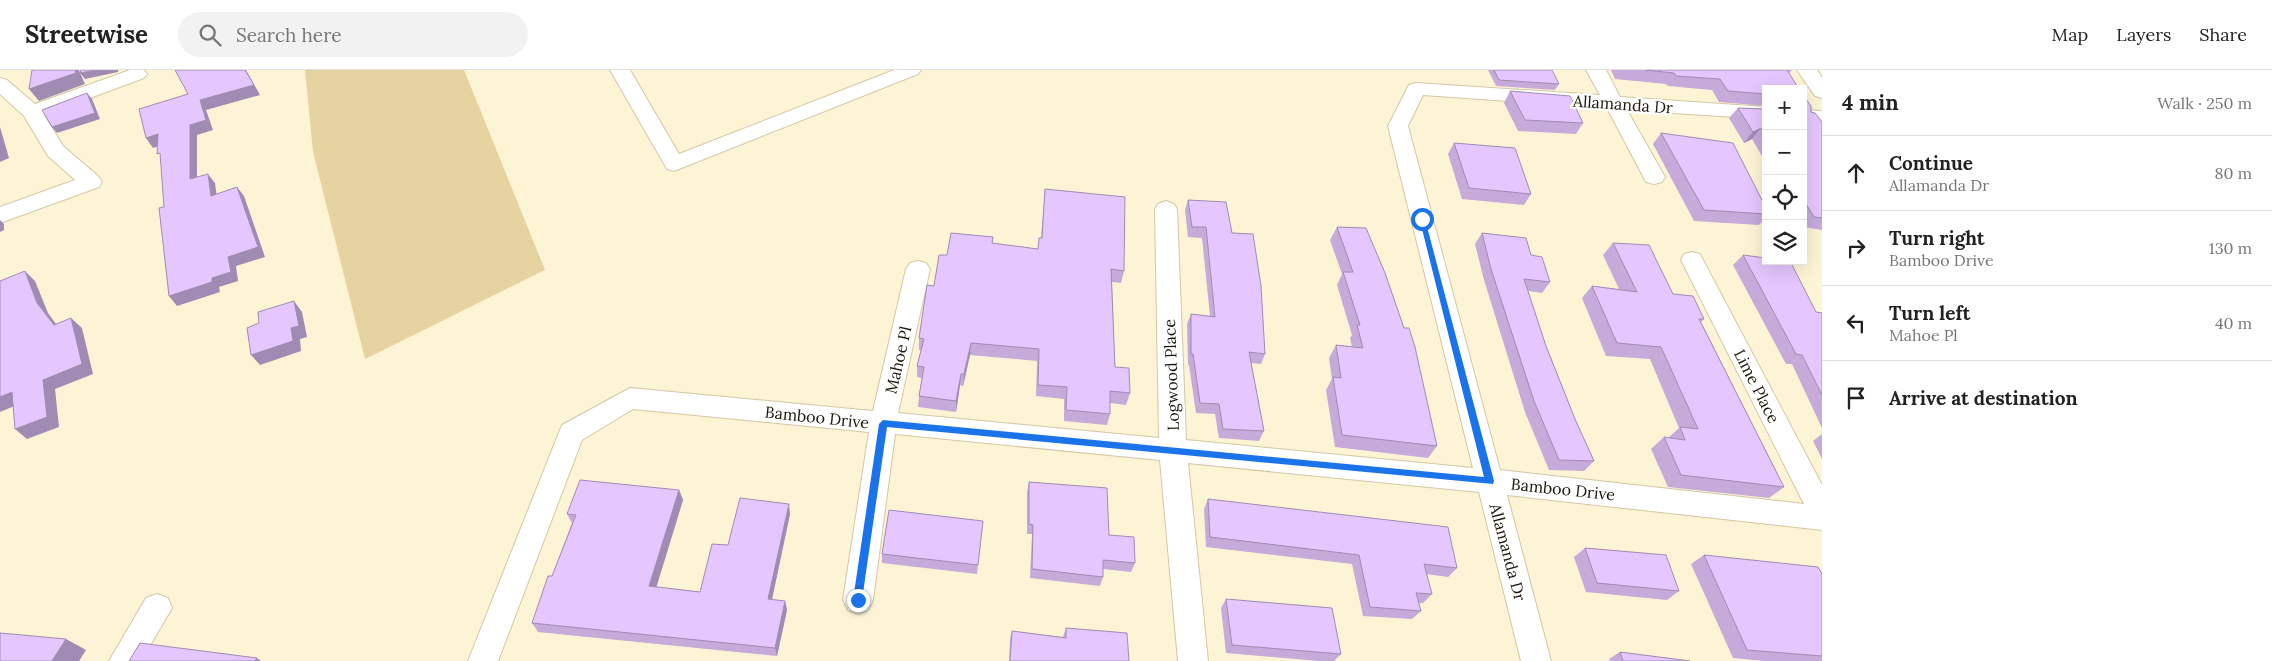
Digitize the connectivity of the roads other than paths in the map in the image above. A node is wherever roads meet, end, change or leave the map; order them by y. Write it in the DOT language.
graph roads {
  1 [pos="620,70"];
  2 [pos="911,70"];
  3 [pos="1596,70"];
  4 [pos="1807,70"];
  5 [pos="137,74"];
  6 [pos="868,78"];
  7 [pos="0,84"];
  8 [pos="1822,92"];
  9 [pos="1615,103"];
  10 [pos="32,112"];
  11 [pos="1762,113"];
  12 [pos="1807,116"];
  13 [pos="1822,117"];
  14 [pos="1654,177"];
  15 [pos="1166,209"];
  16 [pos="0,215"];
  17 [pos="1692,260"];
  18 [pos="918,269"];
  19 [pos="883,424"];
  20 [pos="1173,451"];
  21 [pos="1490,481"];
  22 [pos="1822,512"];
  23 [pos="1822,518"];
  24 [pos="858,600"];
  25 [pos="157,608"];
  26 [pos="124,661"];
  27 [pos="483,661"];
  28 [pos="1193,661"];
  29 [pos="1536,661"];
  1 -- 6 [label="street"];
  2 -- 6 [label="street"];
  3 -- 9 [label="street"];
  4 -- 8 [label="street"];
  5 -- 10 [label="street"];
  7 -- 10 [label="street"];
  9 -- 11 [label="street, Allamanda Dr"];
  9 -- 14 [label="street"];
  9 -- 21 [label="street, Allamanda Dr"];
  10 -- 16 [label="street"];
  12 -- 13 [label="street"];
  15 -- 20 [label="street, Logwood Place"];
  17 -- 22 [label="street, Lime Place"];
  18 -- 19 [label="street, Mahoe Pl"];
  19 -- 20 [label="street, Bamboo Drive"];
  19 -- 24 [label="street, Mahoe Pl"];
  19 -- 27 [label="street, Bamboo Drive"];
  20 -- 21 [label="street, Bamboo Drive"];
  20 -- 28 [label="street, Logwood Place"];
  21 -- 23 [label="street, Bamboo Drive"];
  21 -- 29 [label="street, Allamanda Dr"];
  25 -- 26 [label="street"];
}
